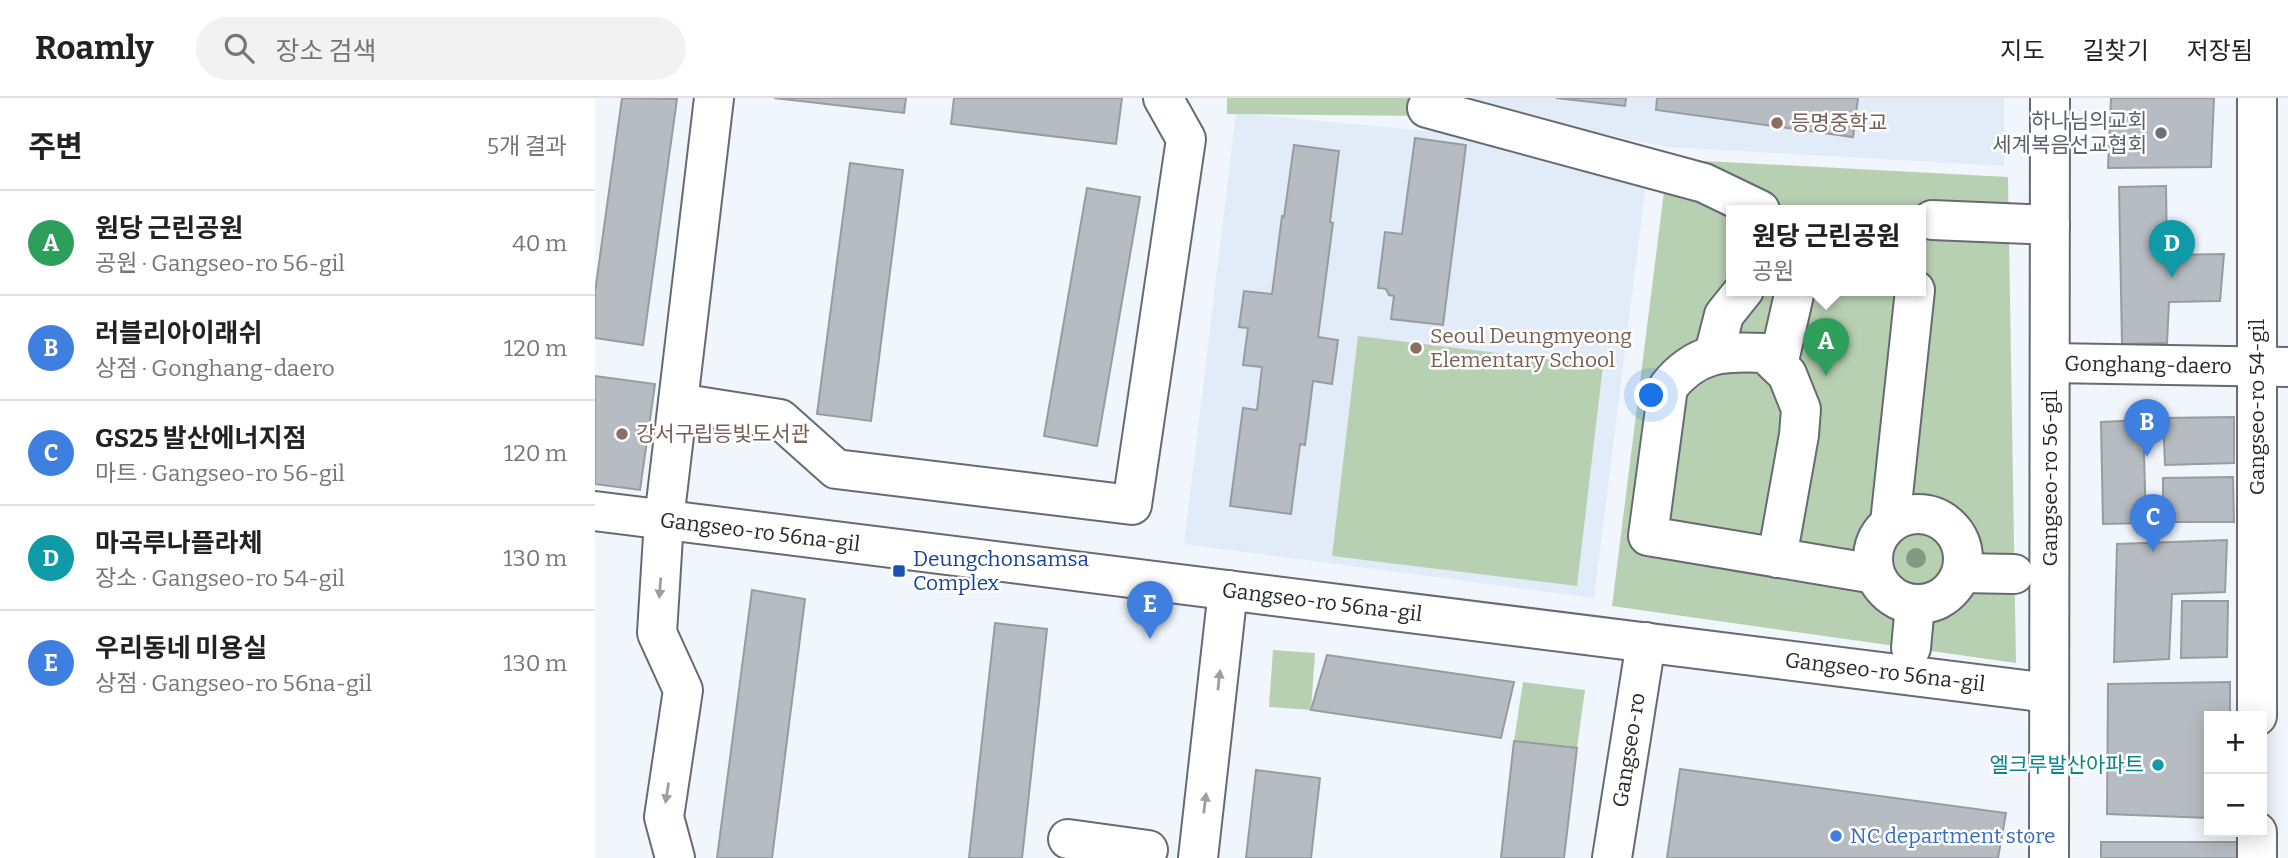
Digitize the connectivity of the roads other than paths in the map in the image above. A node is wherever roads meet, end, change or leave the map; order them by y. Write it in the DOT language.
graph roads {
  1 [pos="714,98"];
  2 [pos="1163,98"];
  3 [pos="2050,98"];
  4 [pos="2257,98"];
  5 [pos="1427,108"];
  6 [pos="1750,205"];
  7 [pos="1932,220"];
  8 [pos="2050,225"];
  9 [pos="1739,296"];
  10 [pos="1794,296"];
  11 [pos="1914,296"];
  12 [pos="1714,354"];
  13 [pos="2050,363"];
  14 [pos="1778,365"];
  15 [pos="2272,366"];
  16 [pos="678,403"];
  17 [pos="595,511"];
  18 [pos="664,520"];
  19 [pos="1890,523"];
  20 [pos="1777,558"];
  21 [pos="1961,573"];
  22 [pos="1875,574"];
  23 [pos="2014,574"];
  24 [pos="1227,590"];
  25 [pos="1915,605"];
  26 [pos="1646,642"];
  27 [pos="1911,648"];
  28 [pos="2049,693"];
  29 [pos="2257,711"];
  30 [pos="2257,837"];
  31 [pos="1068,839"];
  32 [pos="1148,850"];
  33 [pos="675,858"];
  34 [pos="1198,858"];
  35 [pos="1612,858"];
  36 [pos="2049,858"];
  37 [pos="2257,858"];
  1 -- 16 [label="street"];
  2 -- 16 [label="street"];
  3 -- 8 [label="street, Gangseo-ro 56-gil"];
  4 -- 15 [label="street, Gangseo-ro 54-gil"];
  5 -- 6 [label="street"];
  7 -- 8 [label="street"];
  8 -- 13 [label="street, Gangseo-ro 56-gil"];
  9 -- 12 [label="street"];
  10 -- 14 [label="street"];
  11 -- 19 [label="street"];
  12 -- 14 [label="street"];
  12 -- 20 [label="street"];
  13 -- 15 [label="street, Gonghang-daero"];
  13 -- 28 [label="street, Gangseo-ro 56-gil"];
  14 -- 20 [label="street"];
  15 -- 29 [label="street, Gangseo-ro 54-gil"];
  16 -- 18 [label="street"];
  17 -- 18 [label="street, Gangseo-ro 56na-gil"];
  18 -- 24 [label="street, Gangseo-ro 56na-gil"];
  18 -- 33 [label="street, one-way"];
  19 -- 21 [label="street"];
  19 -- 22 [label="street"];
  20 -- 22 [label="street"];
  21 -- 23 [label="street"];
  21 -- 25 [label="street"];
  22 -- 25 [label="street"];
  24 -- 26 [label="street, Gangseo-ro 56na-gil"];
  34 -- 24 [label="street, one-way"];
  25 -- 27 [label="street"];
  26 -- 28 [label="street, Gangseo-ro 56na-gil"];
  26 -- 35 [label="street, Gangseo-ro"];
  28 -- 36 [label="street, Gangseo-ro 56-gil"];
  30 -- 37 [label="street"];
  31 -- 32 [label="street"];
}
